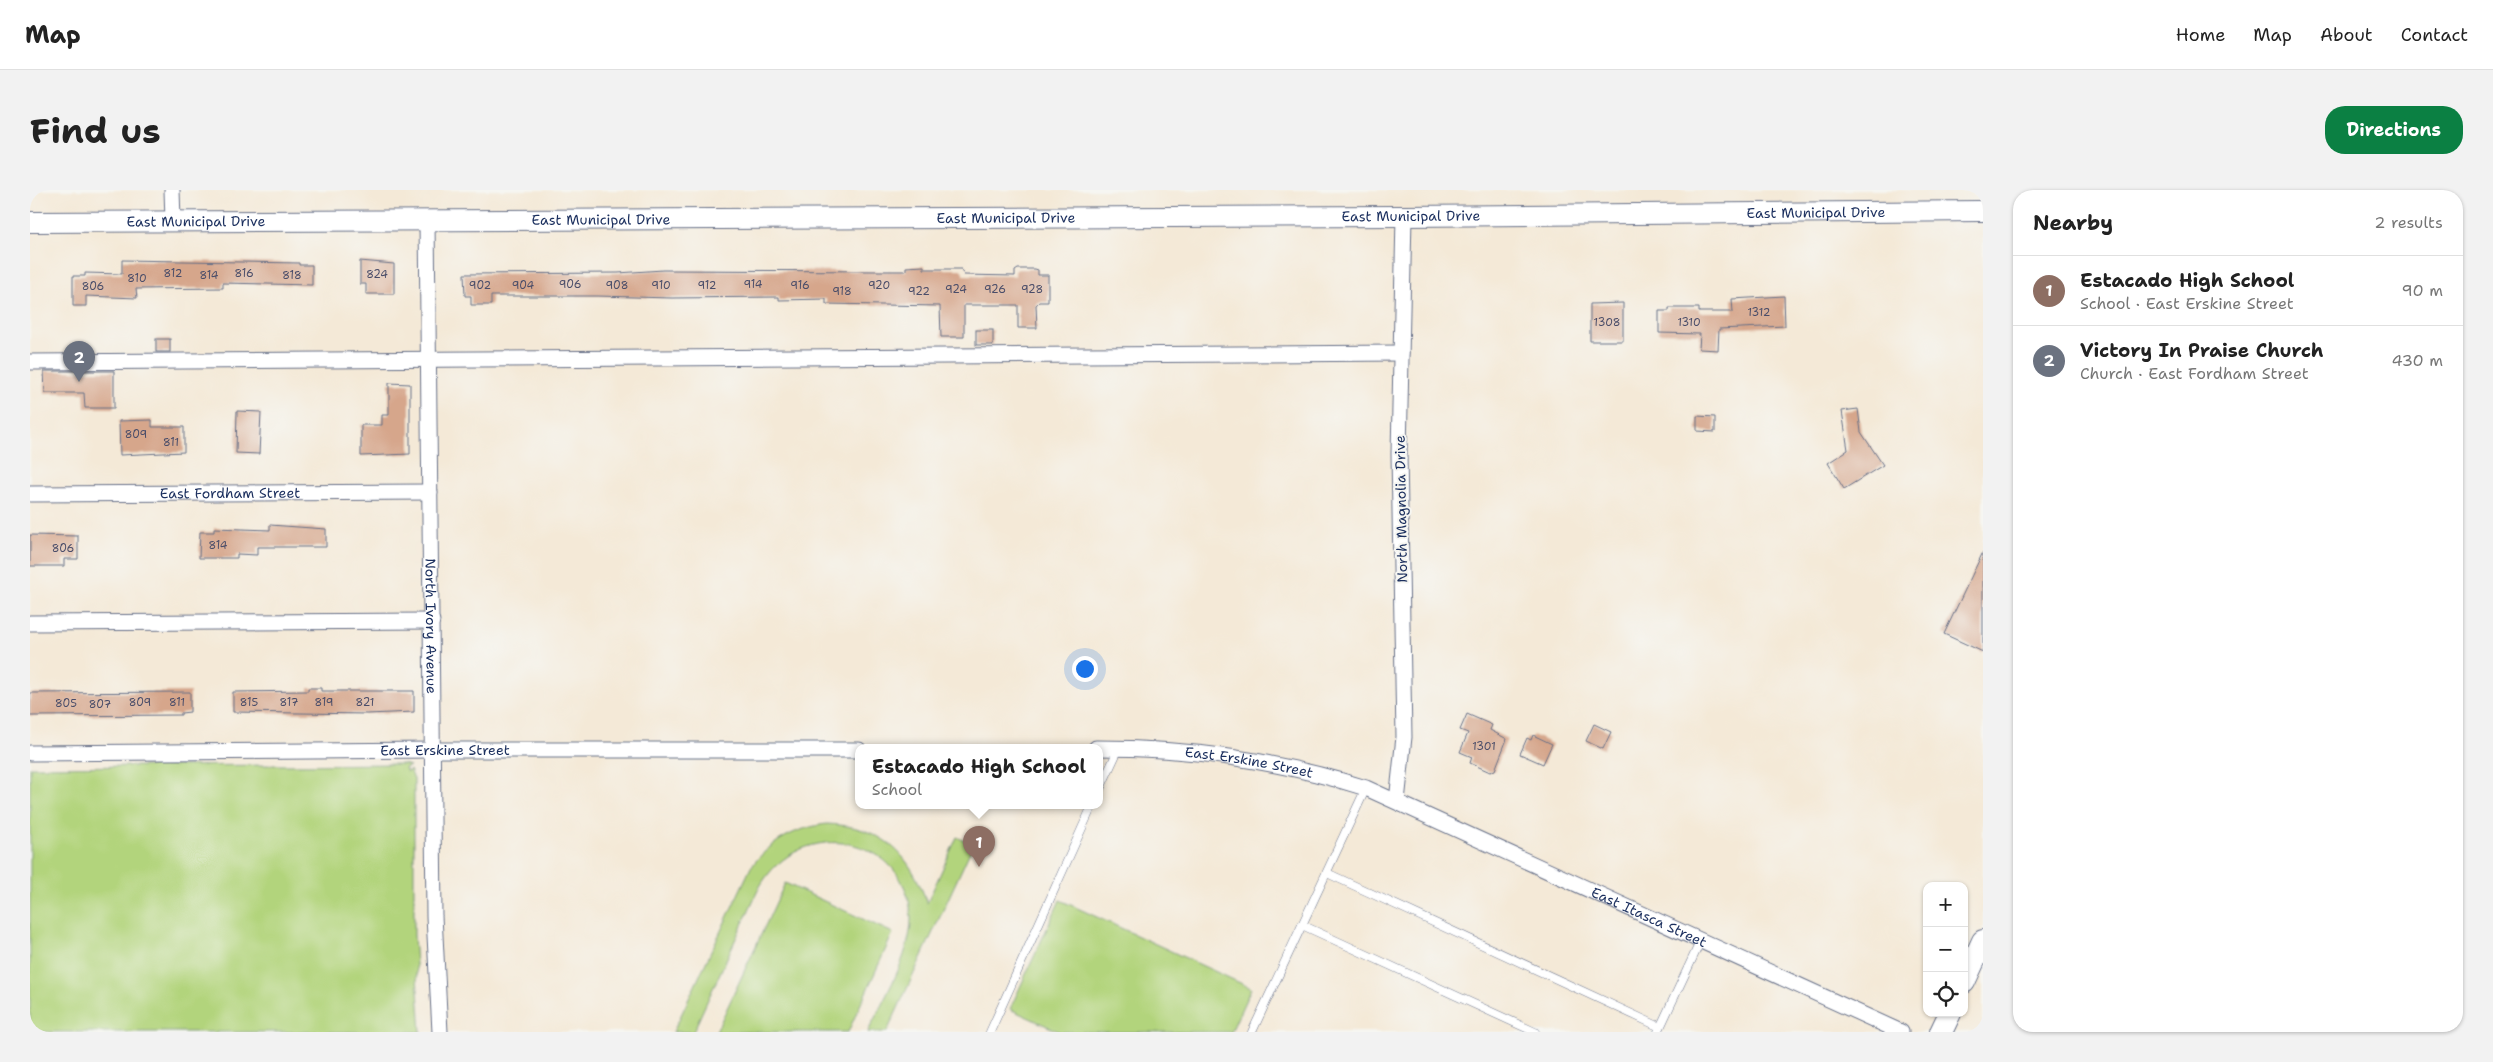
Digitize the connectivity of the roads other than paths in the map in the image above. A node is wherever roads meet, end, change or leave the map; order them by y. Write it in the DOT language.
graph roads {
  1 [pos="172,190"];
  2 [pos="1983,211"];
  3 [pos="1404,216"];
  4 [pos="427,220"];
  5 [pos="173,221"];
  6 [pos="30,222"];
  7 [pos="1402,353"];
  8 [pos="428,359"];
  9 [pos="30,362"];
  10 [pos="430,492"];
  11 [pos="30,494"];
  12 [pos="432,620"];
  13 [pos="30,623"];
  14 [pos="1103,748"];
  15 [pos="1118,748"];
  16 [pos="434,750"];
  17 [pos="855,750"];
  18 [pos="30,753"];
  19 [pos="1103,782"];
  20 [pos="1366,788"];
  21 [pos="1397,801"];
  22 [pos="1091,809"];
  23 [pos="1327,873"];
  24 [pos="1302,925"];
  25 [pos="1701,940"];
  26 [pos="1983,941"];
  27 [pos="1968,973"];
  28 [pos="1948,1017"];
  29 [pos="1659,1030"];
  30 [pos="440,1032"];
  31 [pos="990,1032"];
  32 [pos="1252,1032"];
  33 [pos="1535,1032"];
  34 [pos="1902,1032"];
  35 [pos="1941,1032"];
  1 -- 5 [label="street"];
  2 -- 3 [label="street, East Municipal Drive"];
  3 -- 4 [label="street, East Municipal Drive"];
  3 -- 7 [label="street, North Magnolia Drive"];
  4 -- 5 [label="street, East Municipal Drive"];
  4 -- 8 [label="street, North Ivory Avenue"];
  5 -- 6 [label="street, East Municipal Drive"];
  7 -- 8 [label="street"];
  7 -- 21 [label="street, North Magnolia Drive"];
  8 -- 9 [label="street"];
  8 -- 10 [label="street, North Ivory Avenue"];
  10 -- 11 [label="street, East Fordham Street"];
  10 -- 12 [label="street, North Ivory Avenue"];
  12 -- 13 [label="street"];
  12 -- 16 [label="street, North Ivory Avenue"];
  14 -- 15 [label="street, East Erskine Street"];
  15 -- 19 [label="lane"];
  15 -- 20 [label="street, East Erskine Street"];
  16 -- 17 [label="street, East Erskine Street"];
  16 -- 18 [label="street, East Erskine Street"];
  16 -- 30 [label="street, North Ivory Avenue"];
  20 -- 21 [label="street, East Erskine Street"];
  20 -- 23 [label="lane"];
  21 -- 25 [label="street, East Itasca Street"];
  22 -- 31 [label="lane"];
  23 -- 24 [label="lane"];
  23 -- 29 [label="lane"];
  24 -- 32 [label="lane"];
  24 -- 33 [label="lane"];
  25 -- 29 [label="lane"];
  25 -- 34 [label="street, East Itasca Street"];
  26 -- 27 [label="main road"];
  28 -- 35 [label="main road"];
}
